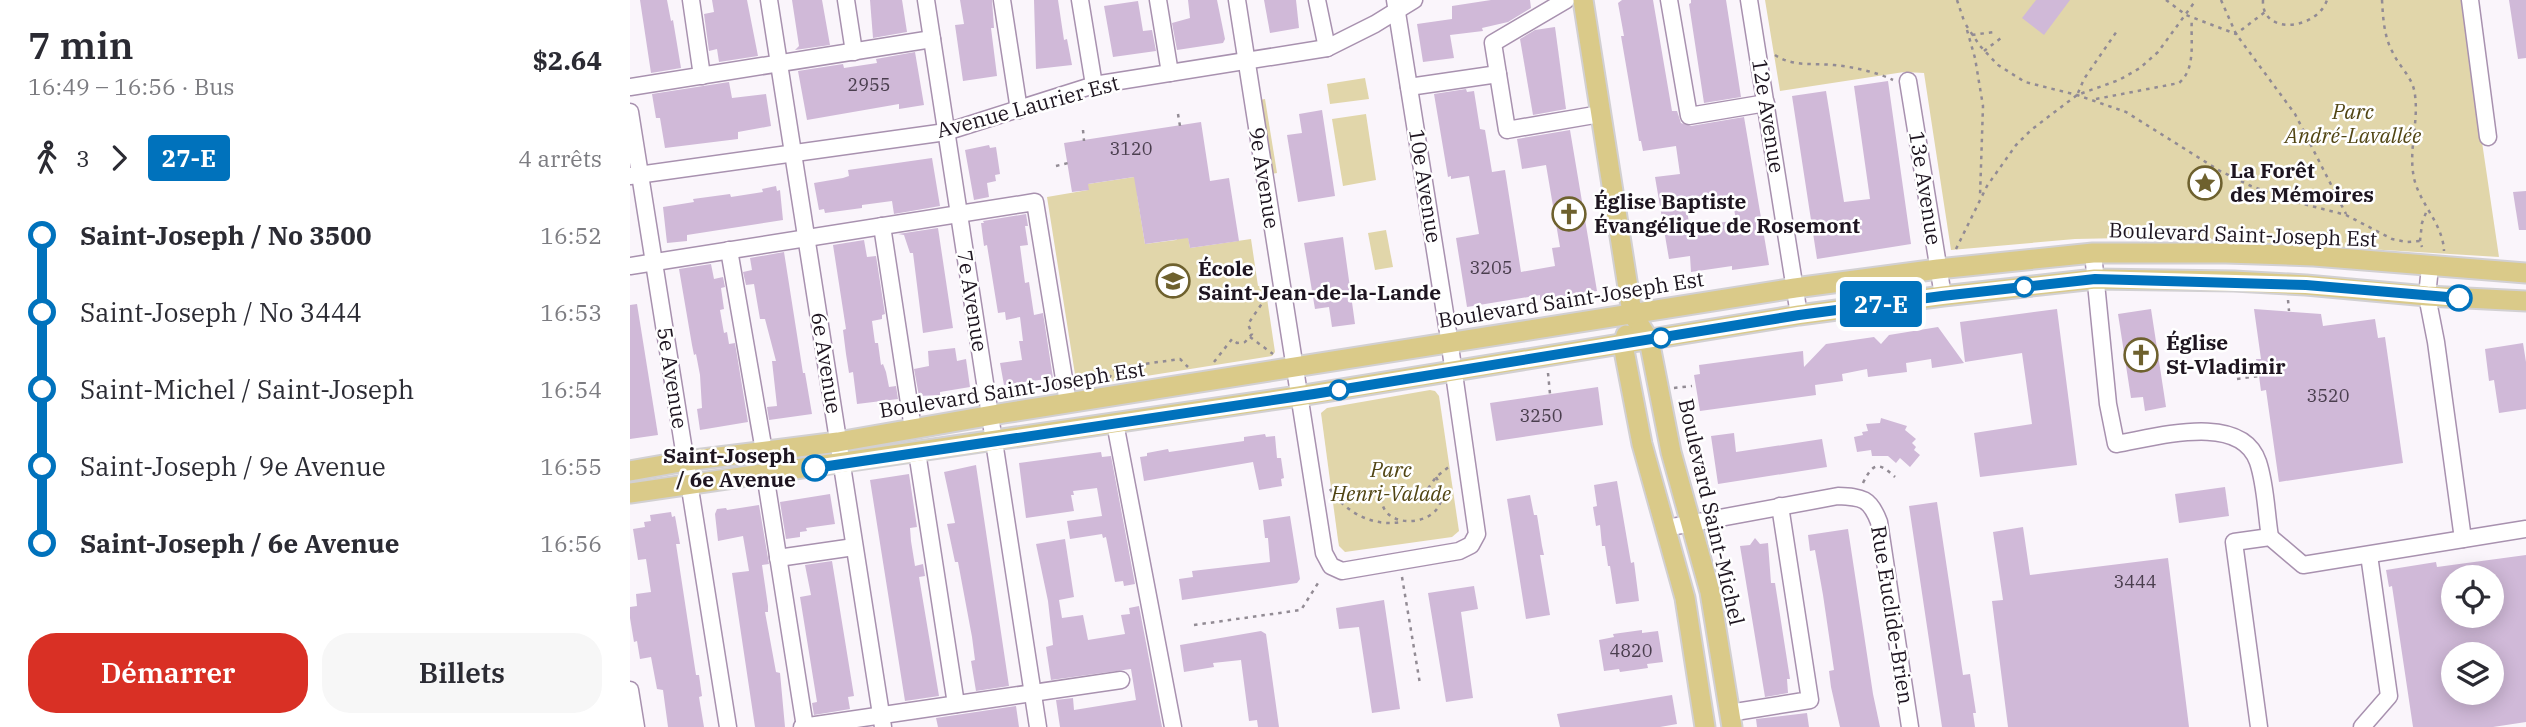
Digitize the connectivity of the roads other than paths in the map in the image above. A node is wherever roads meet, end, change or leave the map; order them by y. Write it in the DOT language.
graph roads {
  1 [pos="691,0"];
  2 [pos="769,0"];
  3 [pos="846,0"];
  4 [pos="926,0"];
  5 [pos="1002,0"];
  6 [pos="1080,0"];
  7 [pos="1158,0"];
  8 [pos="1237,0"];
  9 [pos="1317,0"];
  10 [pos="1414,0"];
  11 [pos="1566,0"];
  12 [pos="1583,0"];
  13 [pos="1669,0"];
  14 [pos="1749,0"];
  15 [pos="2470,0"];
  16 [pos="1396,5"];
  17 [pos="932,39"];
  18 [pos="1327,48"];
  19 [pos="854,52"];
  20 [pos="1246,61"];
  21 [pos="779,64"];
  22 [pos="1170,74"];
  23 [pos="1498,74"];
  24 [pos="702,76"];
  25 [pos="1902,81"];
  26 [pos="1094,85"];
  27 [pos="630,87"];
  28 [pos="1409,87"];
  29 [pos="1766,103"];
  30 [pos="1019,110"];
  31 [pos="630,112"];
  32 [pos="1600,114"];
  33 [pos="946,132"];
  34 [pos="2488,137"];
  35 [pos="792,154"];
  36 [pos="635,176"];
  37 [pos="958,214"];
  38 [pos="882,226"];
  39 [pos="806,238"];
  40 [pos="729,250"];
  41 [pos="2093,253"];
  42 [pos="2432,260"];
  43 [pos="653,262"];
  44 [pos="630,266"];
  45 [pos="1938,269"];
  46 [pos="2526,273"];
  47 [pos="2095,279"];
  48 [pos="1795,288"];
  49 [pos="1942,296"];
  50 [pos="2427,296"];
  51 [pos="2526,301"];
  52 [pos="1632,313"];
  53 [pos="1799,315"];
  54 [pos="1649,340"];
  55 [pos="1449,342"];
  56 [pos="1623,345"];
  57 [pos="1294,369"];
  58 [pos="1452,372"];
  59 [pos="1299,396"];
  60 [pos="1068,404"];
  61 [pos="989,416"];
  62 [pos="1115,423"];
  63 [pos="914,429"];
  64 [pos="993,441"];
  65 [pos="838,442"];
  66 [pos="764,451"];
  67 [pos="917,452"];
  68 [pos="686,461"];
  69 [pos="841,464"];
  70 [pos="630,471"];
  71 [pos="765,474"];
  72 [pos="691,484"];
  73 [pos="630,493"];
  74 [pos="1780,506"];
  75 [pos="1692,523"];
  76 [pos="1666,528"];
  77 [pos="2526,530"];
  78 [pos="2270,537"];
  79 [pos="2463,540"];
  80 [pos="854,547"];
  81 [pos="2369,555"];
  82 [pos="778,558"];
  83 [pos="1121,680"];
  84 [pos="630,691"];
  85 [pos="1033,693"];
  86 [pos="956,704"];
  87 [pos="1730,720"];
  88 [pos="882,721"];
  89 [pos="636,727"];
  90 [pos="728,727"];
  91 [pos="804,727"];
  92 [pos="1038,727"];
  93 [pos="1173,727"];
  94 [pos="1705,727"];
  95 [pos="1910,727"];
  96 [pos="2259,727"];
  97 [pos="2362,727"];
  1 -- 24 [label="street"];
  2 -- 21 [label="street, 6e Avenue"];
  3 -- 19 [label="street"];
  4 -- 17 [label="street, 7e Avenue"];
  5 -- 30 [label="street"];
  6 -- 26 [label="street"];
  7 -- 22 [label="street"];
  8 -- 20 [label="street, 9e Avenue"];
  9 -- 18 [label="street"];
  10 -- 16 [label="street, Avenue Laurier Est"];
  11 -- 23 [label="street"];
  12 -- 32 [label="main road, Boulevard Saint-Michel"];
  13 -- 29 [label="street"];
  14 -- 29 [label="street, 12e Avenue"];
  15 -- 34 [label="street"];
  16 -- 18 [label="street, Avenue Laurier Est"];
  16 -- 28 [label="street, 10e Avenue"];
  17 -- 19 [label="street"];
  17 -- 33 [label="street, 7e Avenue"];
  18 -- 20 [label="street, Avenue Laurier Est"];
  19 -- 21 [label="street"];
  20 -- 22 [label="street, Avenue Laurier Est"];
  20 -- 57 [label="street, 9e Avenue"];
  21 -- 24 [label="street"];
  21 -- 35 [label="street, 6e Avenue"];
  22 -- 26 [label="street, Avenue Laurier Est"];
  23 -- 28 [label="street"];
  23 -- 32 [label="street"];
  24 -- 27 [label="street"];
  25 -- 45 [label="street, 13e Avenue"];
  26 -- 30 [label="street, Avenue Laurier Est"];
  28 -- 55 [label="street, 10e Avenue"];
  29 -- 48 [label="street, 12e Avenue"];
  30 -- 33 [label="street, Avenue Laurier Est"];
  31 -- 36 [label="street, 5e Avenue"];
  32 -- 52 [label="main road, Boulevard Saint-Michel"];
  33 -- 35 [label="street, Avenue Laurier Est"];
  33 -- 37 [label="street, 7e Avenue"];
  35 -- 36 [label="street, Avenue Laurier Est"];
  35 -- 39 [label="street, 6e Avenue"];
  36 -- 43 [label="street, 5e Avenue"];
  37 -- 38 [label="street"];
  37 -- 60 [label="street"];
  37 -- 61 [label="street, 7e Avenue"];
  38 -- 39 [label="street"];
  38 -- 63 [label="street"];
  39 -- 40 [label="street"];
  39 -- 65 [label="street, 6e Avenue"];
  40 -- 43 [label="street"];
  40 -- 66 [label="street"];
  41 -- 42 [label="main road, Boulevard Saint-Joseph Est"];
  41 -- 45 [label="main road, Boulevard Saint-Joseph Est"];
  41 -- 47 [label="street"];
  42 -- 46 [label="main road, Boulevard Saint-Joseph Est"];
  42 -- 50 [label="street"];
  43 -- 44 [label="street"];
  43 -- 68 [label="street, 5e Avenue"];
  45 -- 48 [label="main road, Boulevard Saint-Joseph Est"];
  45 -- 49 [label="street, 13e Avenue"];
  47 -- 49 [label="main road"];
  47 -- 50 [label="main road"];
  47 -- 78 [label="street"];
  48 -- 52 [label="main road, Boulevard Saint-Joseph Est"];
  48 -- 53 [label="street, 12e Avenue"];
  49 -- 53 [label="main road"];
  50 -- 51 [label="main road"];
  50 -- 79 [label="street"];
  52 -- 54 [label="main road, Boulevard Saint-Michel"];
  52 -- 55 [label="main road, Boulevard Saint-Joseph Est"];
  52 -- 56 [label="main road, Boulevard Saint-Michel"];
  53 -- 54 [label="main road"];
  54 -- 56 [label="main road"];
  54 -- 75 [label="main road, Boulevard Saint-Michel"];
  55 -- 57 [label="main road, Boulevard Saint-Joseph Est"];
  55 -- 58 [label="street, 10e Avenue"];
  56 -- 58 [label="main road"];
  56 -- 76 [label="main road, Boulevard Saint-Michel"];
  57 -- 59 [label="street, 9e Avenue"];
  57 -- 60 [label="main road, Boulevard Saint-Joseph Est"];
  58 -- 59 [label="main road"];
  58 -- 59 [label="street, 9e Avenue"];
  59 -- 62 [label="main road"];
  60 -- 61 [label="main road, Boulevard Saint-Joseph Est"];
  61 -- 63 [label="main road, Boulevard Saint-Joseph Est"];
  61 -- 64 [label="street, 7e Avenue"];
  62 -- 64 [label="main road"];
  62 -- 93 [label="street"];
  63 -- 65 [label="main road, Boulevard Saint-Joseph Est"];
  64 -- 67 [label="main road"];
  64 -- 85 [label="street, 7e Avenue"];
  65 -- 66 [label="main road, Boulevard Saint-Joseph Est"];
  65 -- 69 [label="street, 6e Avenue"];
  66 -- 68 [label="main road, Boulevard Saint-Joseph Est"];
  67 -- 69 [label="main road"];
  67 -- 86 [label="street"];
  68 -- 70 [label="main road, Boulevard Saint-Joseph Est"];
  68 -- 72 [label="street, 5e Avenue"];
  69 -- 71 [label="main road"];
  69 -- 80 [label="street, 6e Avenue"];
  71 -- 72 [label="main road"];
  71 -- 82 [label="street"];
  72 -- 73 [label="main road"];
  72 -- 90 [label="street, 5e Avenue"];
  74 -- 75 [label="street, Rue Euclide-Brien"];
  74 -- 87 [label="street"];
  74 -- 95 [label="street, Rue Euclide-Brien"];
  75 -- 76 [label="street, Rue Euclide-Brien"];
  75 -- 87 [label="main road, Boulevard Saint-Michel"];
  76 -- 94 [label="main road, Boulevard Saint-Michel"];
  77 -- 79 [label="street"];
  78 -- 81 [label="street"];
  78 -- 96 [label="street"];
  79 -- 81 [label="street"];
  80 -- 82 [label="street"];
  80 -- 88 [label="street, 6e Avenue"];
  81 -- 97 [label="street"];
  82 -- 91 [label="street"];
  83 -- 85 [label="street"];
  84 -- 89 [label="street"];
  85 -- 86 [label="street"];
  85 -- 92 [label="street, 7e Avenue"];
  86 -- 88 [label="street"];
  88 -- 91 [label="street"];
}
